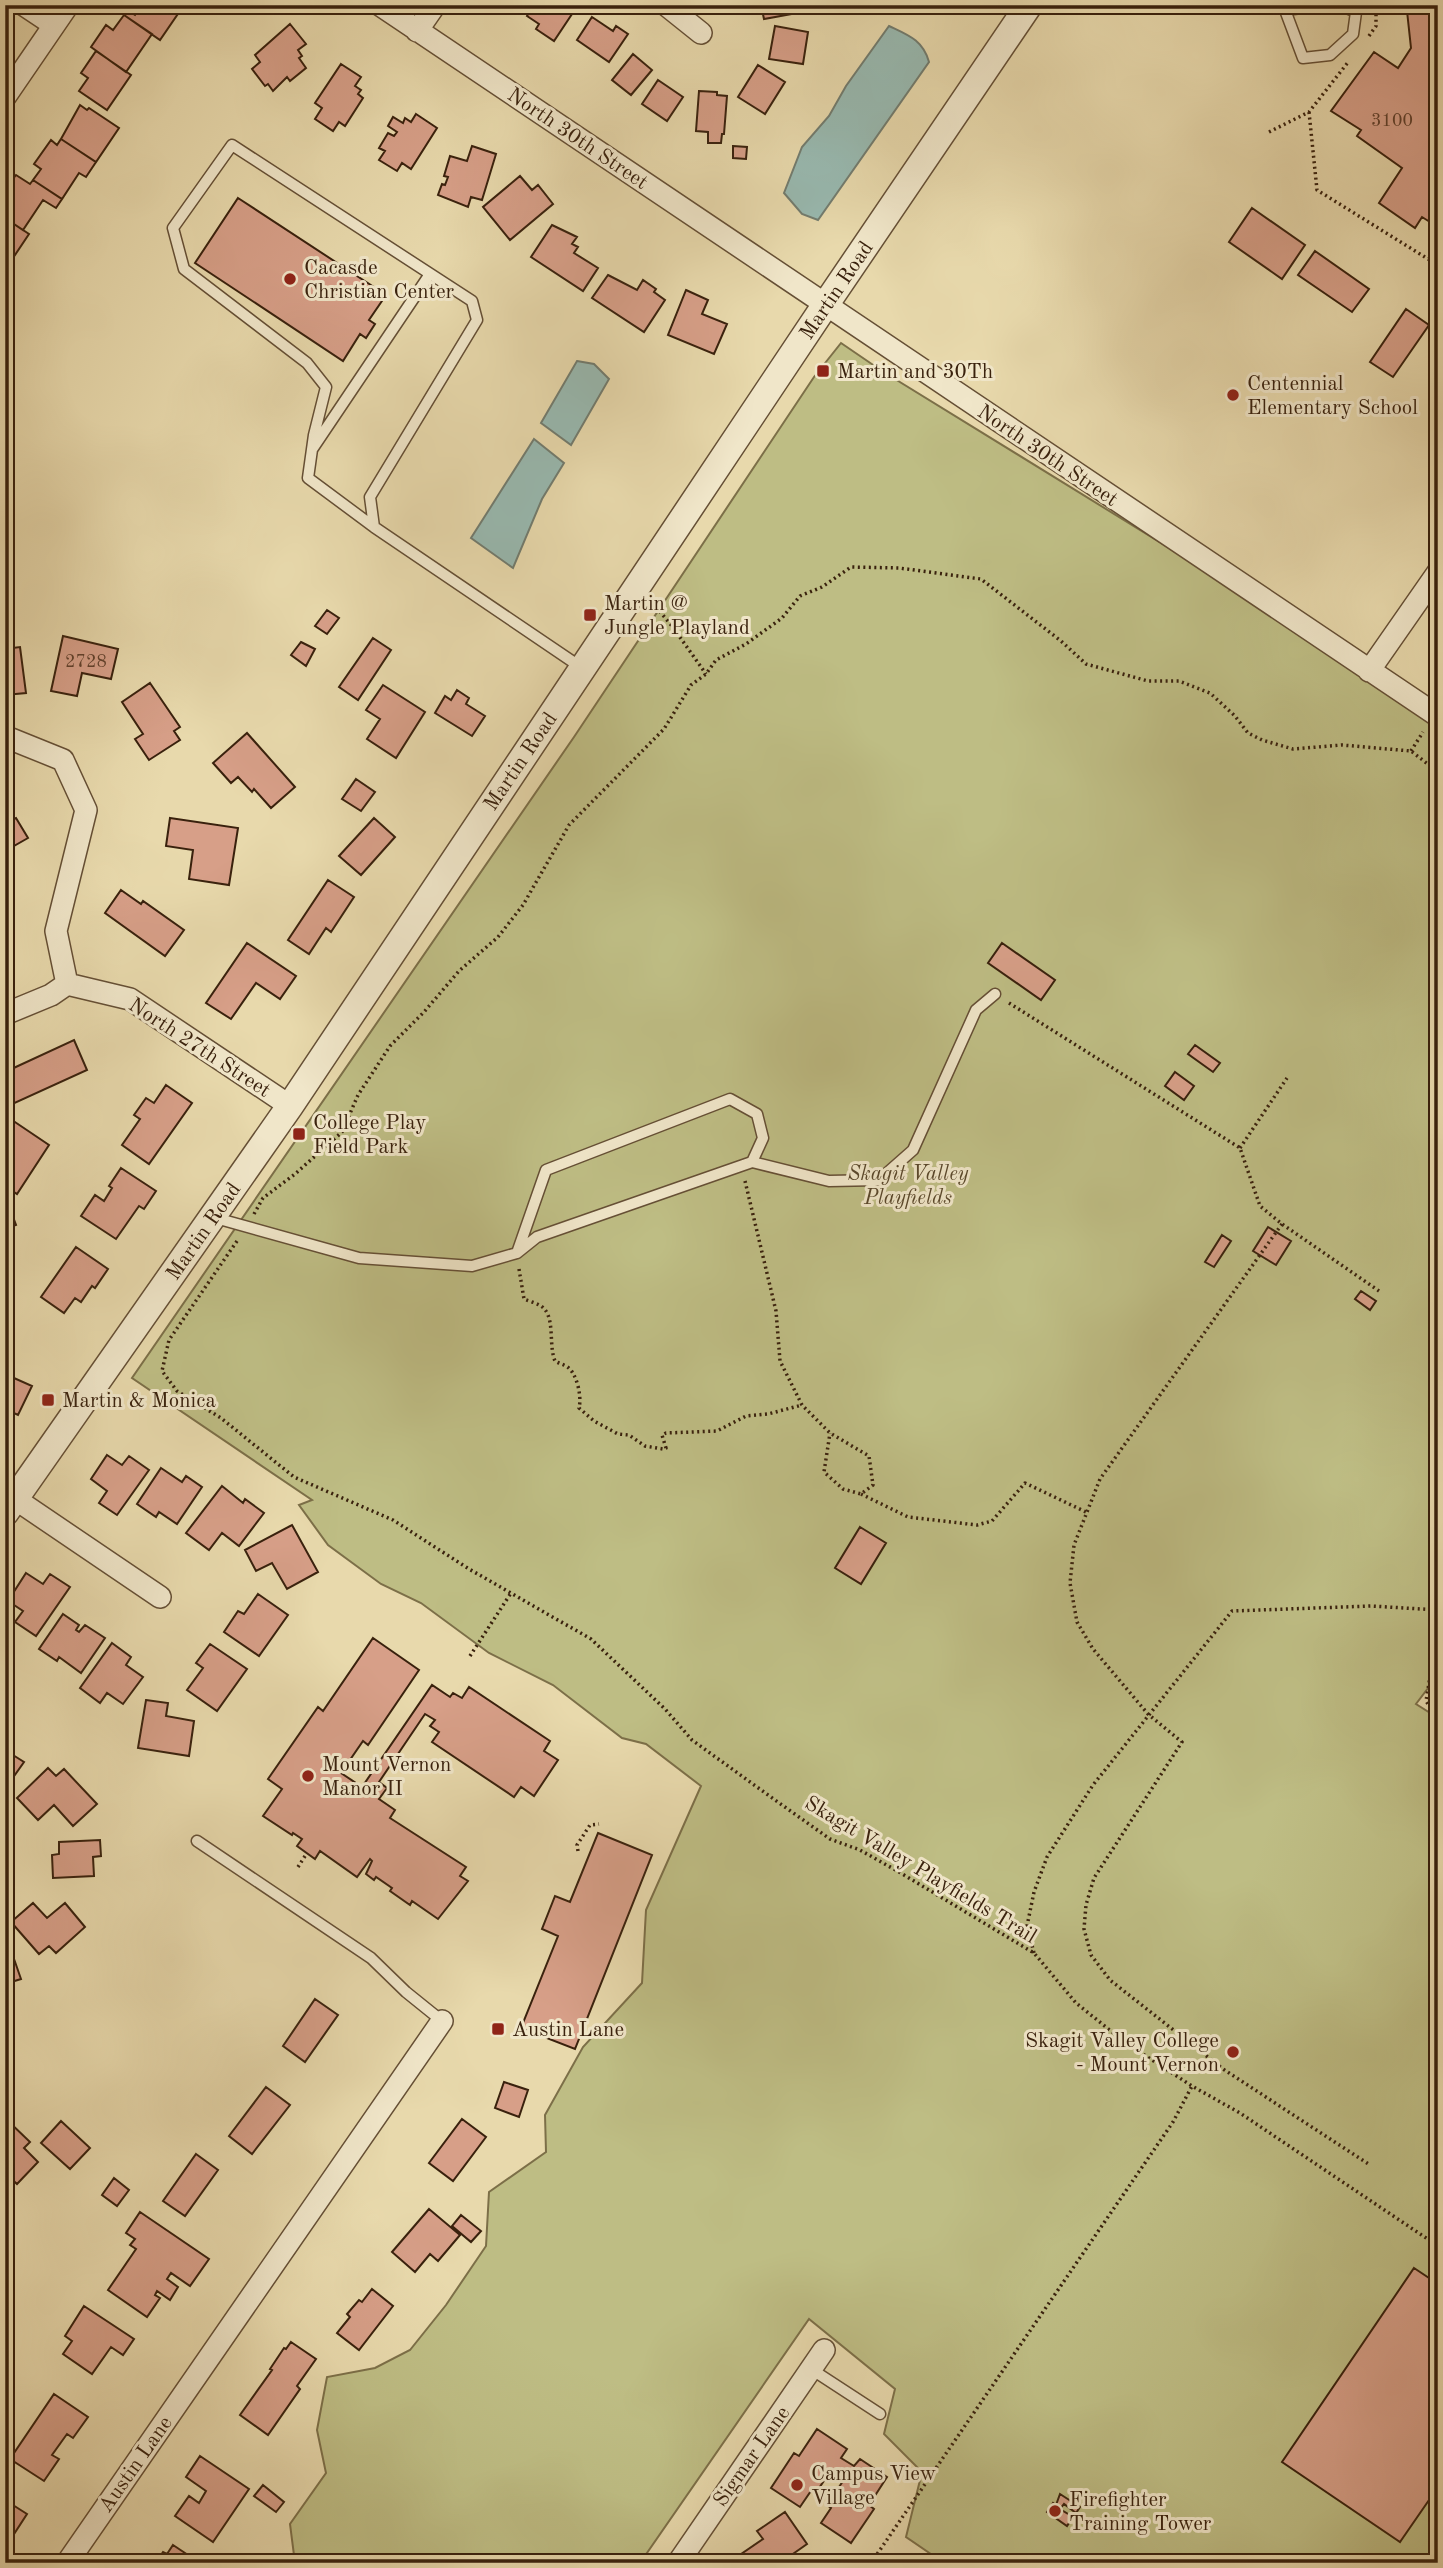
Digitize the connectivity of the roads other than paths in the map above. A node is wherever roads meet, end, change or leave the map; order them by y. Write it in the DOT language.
graph roads {
  1 [pos="24,5"];
  2 [pos="68,5"];
  3 [pos="380,5"];
  4 [pos="435,5"];
  5 [pos="666,5"];
  6 [pos="1029,5"];
  7 [pos="1326,5"];
  8 [pos="1340,5"];
  9 [pos="1282,8"];
  10 [pos="54,25"];
  11 [pos="417,31"];
  12 [pos="701,33"];
  13 [pos="5,97"];
  14 [pos="430,274"];
  15 [pos="826,304"];
  16 [pos="311,450"];
  17 [pos="374,527"];
  18 [pos="1438,572"];
  19 [pos="582,668"];
  20 [pos="1369,671"];
  21 [pos="1438,716"];
  22 [pos="5,740"];
  23 [pos="67,984"];
  24 [pos="995,994"];
  25 [pos="5,1014"];
  26 [pos="290,1106"];
  27 [pos="747,1164"];
  28 [pos="212,1217"];
  29 [pos="517,1253"];
  30 [pos="9,1501"];
  31 [pos="160,1597"];
  32 [pos="197,1840"];
  33 [pos="442,2021"];
  34 [pos="824,2350"];
  35 [pos="811,2369"];
  36 [pos="880,2414"];
  37 [pos="67,2563"];
  38 [pos="677,2563"];
  1 -- 10 [label="street"];
  2 -- 10 [label="street"];
  3 -- 11 [label="street, North 30th Street"];
  4 -- 11 [label="street"];
  5 -- 12 [label="street"];
  6 -- 15 [label="street, Martin Road"];
  7 -- 9 [label="lane"];
  8 -- 9 [label="lane"];
  10 -- 13 [label="street"];
  11 -- 15 [label="street, North 30th Street"];
  14 -- 16 [label="lane"];
  14 -- 16 [label="lane"];
  14 -- 17 [label="lane"];
  15 -- 19 [label="street, Martin Road"];
  15 -- 20 [label="street, North 30th Street"];
  16 -- 17 [label="lane"];
  17 -- 19 [label="lane"];
  18 -- 20 [label="street"];
  19 -- 26 [label="street, Martin Road"];
  20 -- 21 [label="street, North 30th Street"];
  22 -- 23 [label="street"];
  23 -- 25 [label="street"];
  23 -- 26 [label="street, North 27th Street"];
  24 -- 27 [label="lane"];
  26 -- 28 [label="street, Martin Road"];
  27 -- 29 [label="lane"];
  27 -- 29 [label="lane"];
  28 -- 29 [label="lane"];
  28 -- 30 [label="street, Martin Road"];
  30 -- 31 [label="street"];
  32 -- 33 [label="lane"];
  33 -- 37 [label="street, Austin Lane"];
  34 -- 35 [label="street, Sigmar Lane"];
  35 -- 36 [label="lane"];
  35 -- 38 [label="street, Sigmar Lane"];
}
